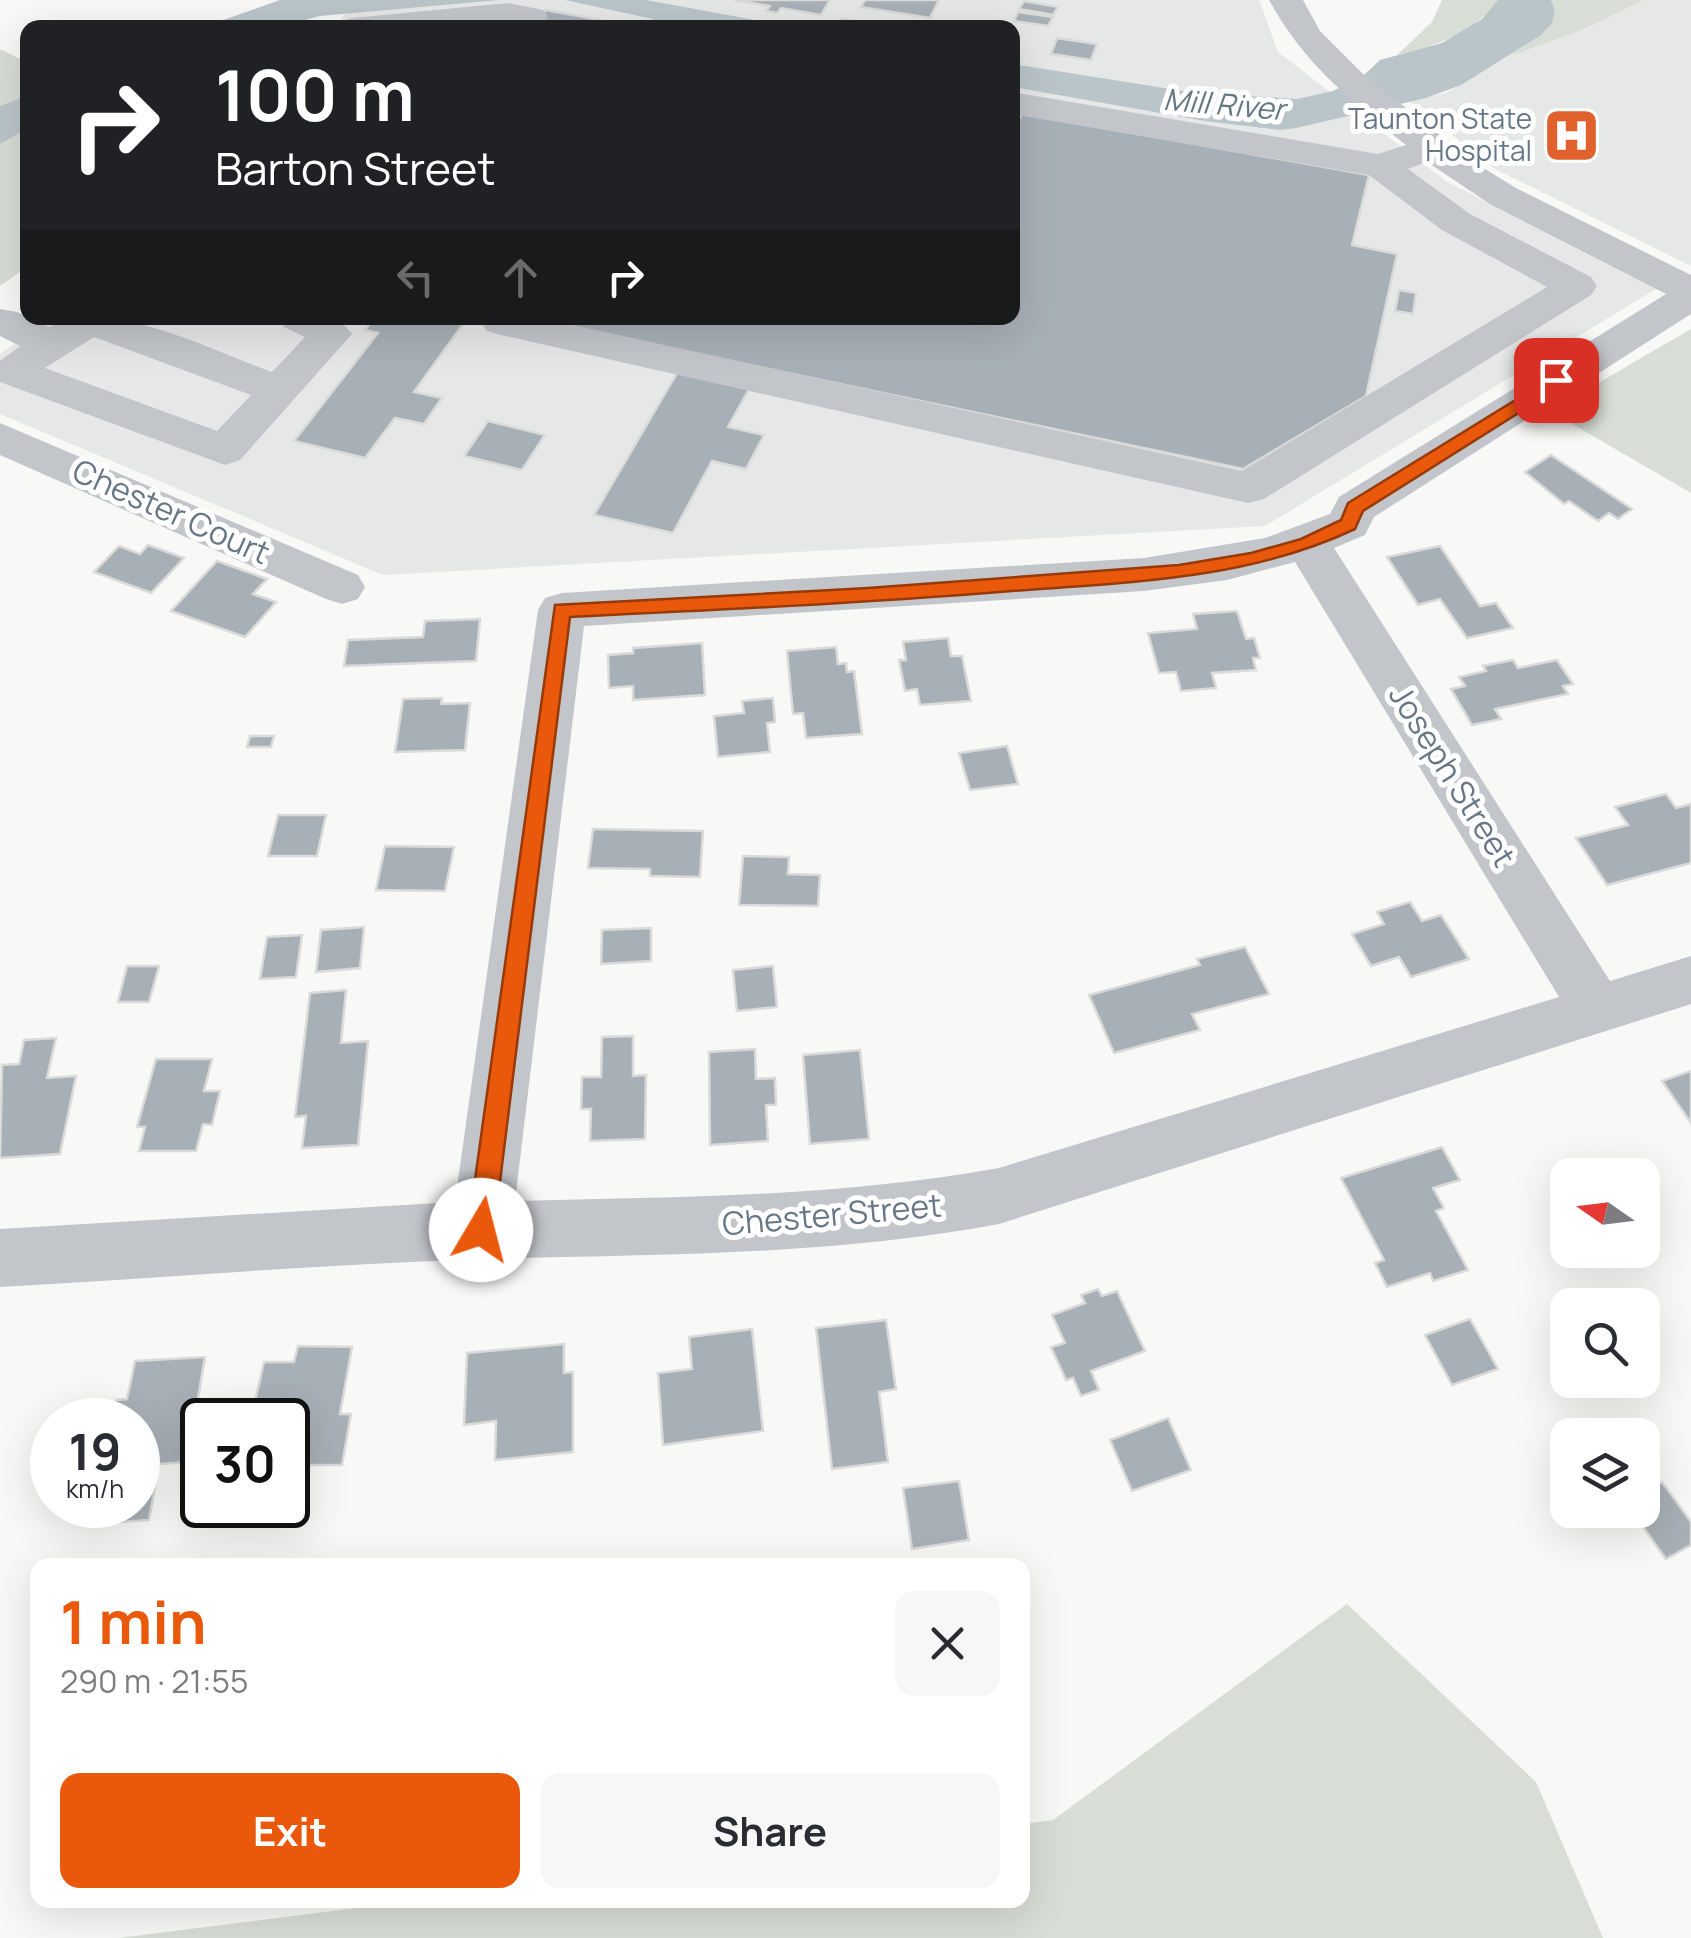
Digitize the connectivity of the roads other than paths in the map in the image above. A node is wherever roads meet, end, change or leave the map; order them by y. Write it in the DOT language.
graph roads {
  1 [pos="1286,0"];
  2 [pos="531,17"];
  3 [pos="436,20"];
  4 [pos="1020,103"];
  5 [pos="1432,148"];
  6 [pos="1380,166"];
  7 [pos="1691,293"];
  8 [pos="23,325"];
  9 [pos="86,325"];
  10 [pos="100,325"];
  11 [pos="312,325"];
  12 [pos="514,325"];
  13 [pos="49,344"];
  14 [pos="280,390"];
  15 [pos="0,438"];
  16 [pos="1308,544"];
  17 [pos="342,587"];
  18 [pos="1691,980"];
  19 [pos="1597,1008"];
  20 [pos="481,1230"];
  21 [pos="0,1258"];
  1 -- 5 [label="street"];
  2 -- 3 [label="street"];
  4 -- 6 [label="street"];
  5 -- 6 [label="street"];
  5 -- 7 [label="street"];
  6 -- 12 [label="street"];
  7 -- 16 [label="street"];
  8 -- 13 [label="street"];
  9 -- 13 [label="street"];
  10 -- 14 [label="street"];
  11 -- 14 [label="street"];
  13 -- 14 [label="street"];
  15 -- 17 [label="street, Chester Court"];
  16 -- 19 [label="street, Joseph Street"];
  16 -- 20 [label="street"];
  18 -- 19 [label="street, Chester Street"];
  19 -- 20 [label="street, Chester Street"];
  20 -- 21 [label="street, Chester Street"];
}
